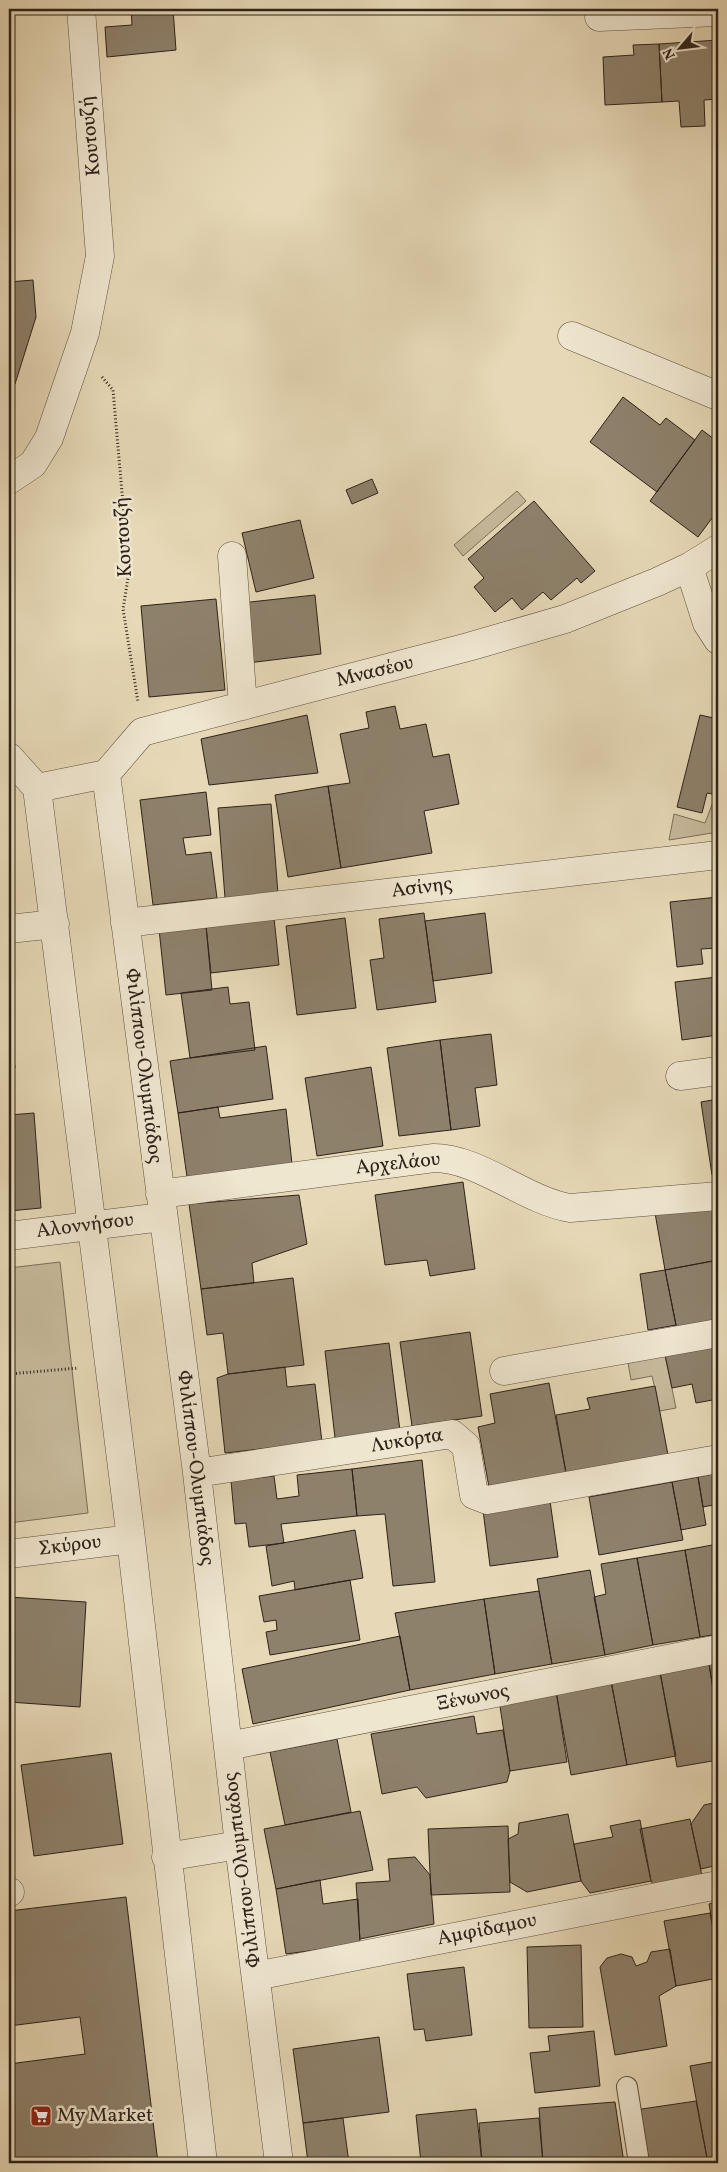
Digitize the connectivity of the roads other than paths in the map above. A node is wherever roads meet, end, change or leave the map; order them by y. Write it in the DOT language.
graph roads {
  1 [pos="81,9"];
  2 [pos="718,12"];
  3 [pos="599,17"];
  4 [pos="572,336"];
  5 [pos="718,396"];
  6 [pos="9,480"];
  7 [pos="718,549"];
  8 [pos="232,556"];
  9 [pos="689,567"];
  10 [pos="718,640"];
  11 [pos="243,706"];
  12 [pos="9,757"];
  13 [pos="106,774"];
  14 [pos="37,788"];
  15 [pos="718,855"];
  16 [pos="125,923"];
  17 [pos="55,924"];
  18 [pos="9,929"];
  19 [pos="718,1071"];
  20 [pos="680,1076"];
  21 [pos="718,1196"];
  22 [pos="161,1205"];
  23 [pos="91,1225"];
  24 [pos="9,1236"];
  25 [pos="718,1332"];
  26 [pos="504,1370"];
  27 [pos="718,1459"];
  28 [pos="197,1473"];
  29 [pos="131,1539"];
  30 [pos="9,1554"];
  31 [pos="718,1649"];
  32 [pos="228,1746"];
  33 [pos="239,1845"];
  34 [pos="166,1857"];
  35 [pos="718,1884"];
  36 [pos="256,1976"];
  37 [pos="627,2087"];
  38 [pos="203,2163"];
  39 [pos="280,2163"];
  40 [pos="639,2163"];
  1 -- 6 [label="street, Κουτουζή"];
  2 -- 3 [label="street"];
  4 -- 5 [label="street"];
  7 -- 9 [label="street, Μνασέου"];
  8 -- 11 [label="street"];
  9 -- 10 [label="street"];
  9 -- 11 [label="street, Μνασέου"];
  11 -- 13 [label="street, Μνασέου"];
  12 -- 14 [label="street"];
  13 -- 14 [label="street"];
  13 -- 16 [label="street, Φιλίππου-Ολυμπιάδος"];
  14 -- 17 [label="street"];
  15 -- 16 [label="street, Ασίνης"];
  16 -- 22 [label="street, Φιλίππου-Ολυμπιάδος"];
  17 -- 18 [label="street"];
  17 -- 23 [label="street"];
  19 -- 20 [label="street"];
  21 -- 22 [label="street, Αρχελάου"];
  22 -- 23 [label="street, Αλοννήσου"];
  22 -- 28 [label="street, Φιλίππου-Ολυμπιάδος"];
  23 -- 24 [label="street, Αλοννήσου"];
  23 -- 29 [label="street"];
  25 -- 26 [label="street"];
  27 -- 28 [label="street, Λυκόρτα"];
  28 -- 32 [label="street, Φιλίππου-Ολυμπιάδος"];
  29 -- 30 [label="street, Σκύρου"];
  29 -- 34 [label="street"];
  31 -- 32 [label="street, Ξένωνος"];
  32 -- 33 [label="street, Φιλίππου-Ολυμπιάδος"];
  33 -- 34 [label="street"];
  33 -- 36 [label="street, Φιλίππου-Ολυμπιάδος"];
  34 -- 38 [label="street"];
  35 -- 36 [label="street, Αμφίδαμου"];
  36 -- 39 [label="street, Φιλίππου-Ολυμπιάδος"];
  37 -- 40 [label="lane"];
}
